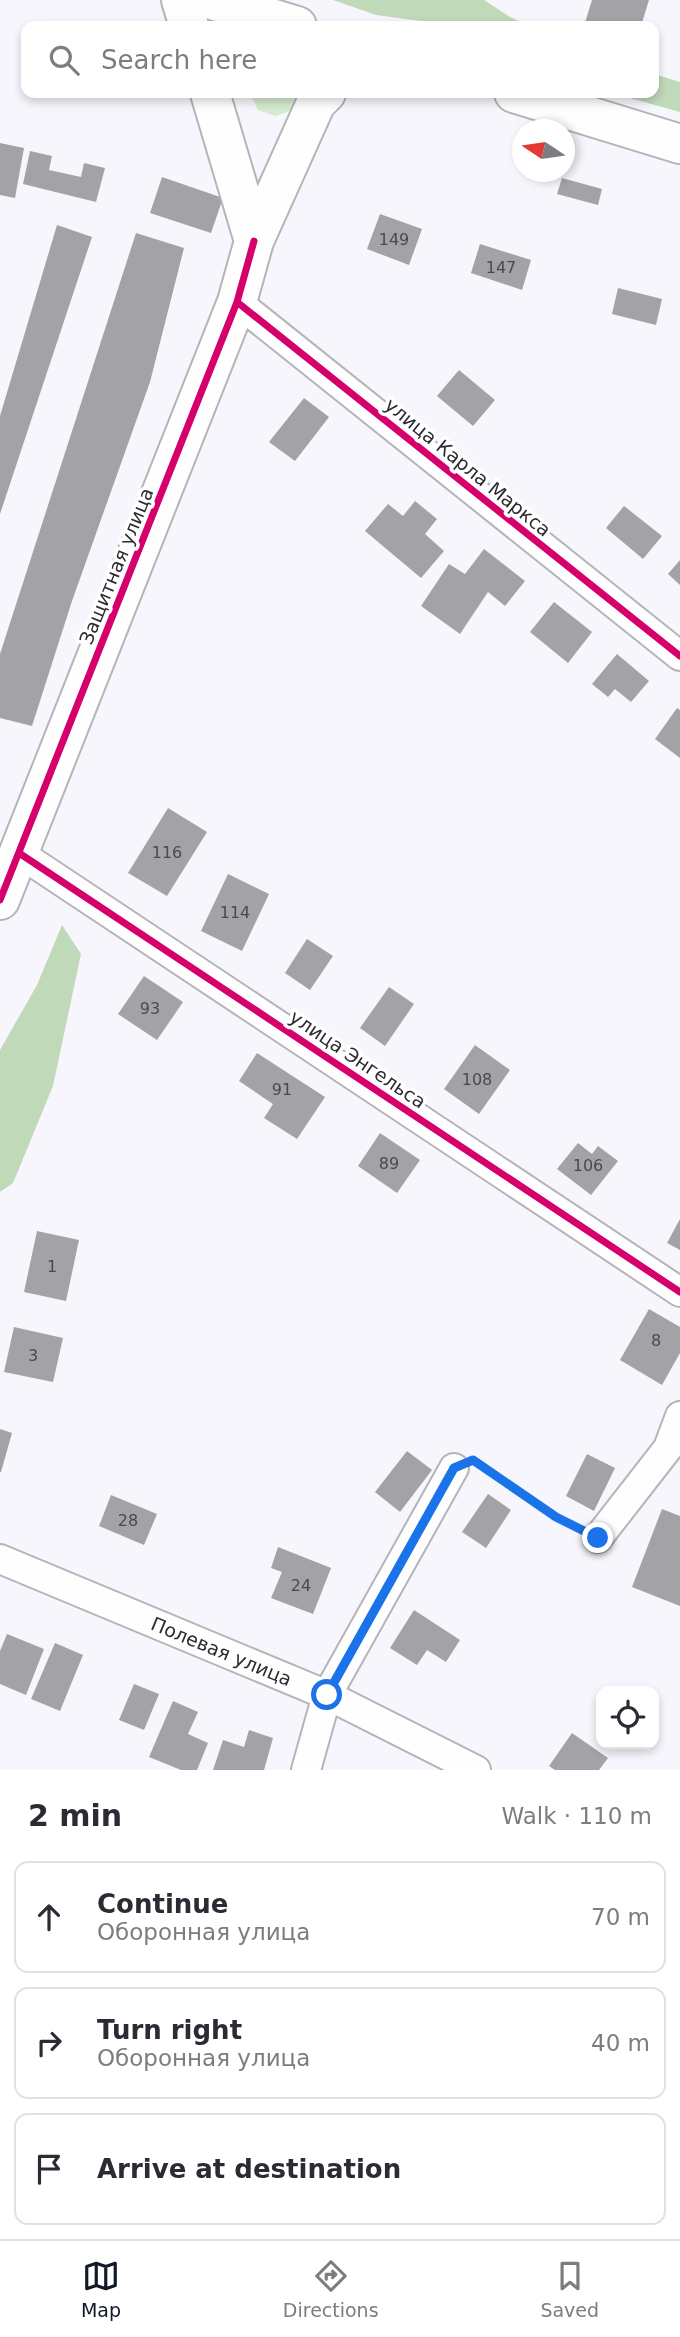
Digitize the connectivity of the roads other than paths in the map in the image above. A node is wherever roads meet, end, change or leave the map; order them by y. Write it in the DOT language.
graph roads {
  1 [pos="181,0"];
  2 [pos="212,0"];
  3 [pos="187,21"];
  4 [pos="272,21"];
  5 [pos="211,98"];
  6 [pos="228,98"];
  7 [pos="318,98"];
  8 [pos="530,98"];
  9 [pos="225,144"];
  10 [pos="680,144"];
  11 [pos="254,242"];
  12 [pos="237,302"];
  13 [pos="680,656"];
  14 [pos="19,853"];
  15 [pos="0,900"];
  16 [pos="680,1292"];
  17 [pos="680,1416"];
  18 [pos="454,1468"];
  19 [pos="598,1538"];
  20 [pos="0,1559"];
  21 [pos="327,1695"];
  22 [pos="306,1770"];
  23 [pos="476,1770"];
  1 -- 3 [label="street"];
  2 -- 4 [label="street"];
  5 -- 9 [label="street"];
  6 -- 9 [label="street"];
  7 -- 11 [label="street, Защитная улица"];
  8 -- 10 [label="street"];
  9 -- 11 [label="street"];
  11 -- 12 [label="street, Защитная улица"];
  12 -- 13 [label="street, улица Карла Маркса"];
  12 -- 14 [label="street, Защитная улица"];
  14 -- 15 [label="street, Защитная улица"];
  14 -- 16 [label="street, улица Энгельса"];
  17 -- 19 [label="street"];
  18 -- 21 [label="street"];
  20 -- 21 [label="street, Полевая улица"];
  21 -- 22 [label="street"];
  21 -- 23 [label="street, Полевая улица"];
}
